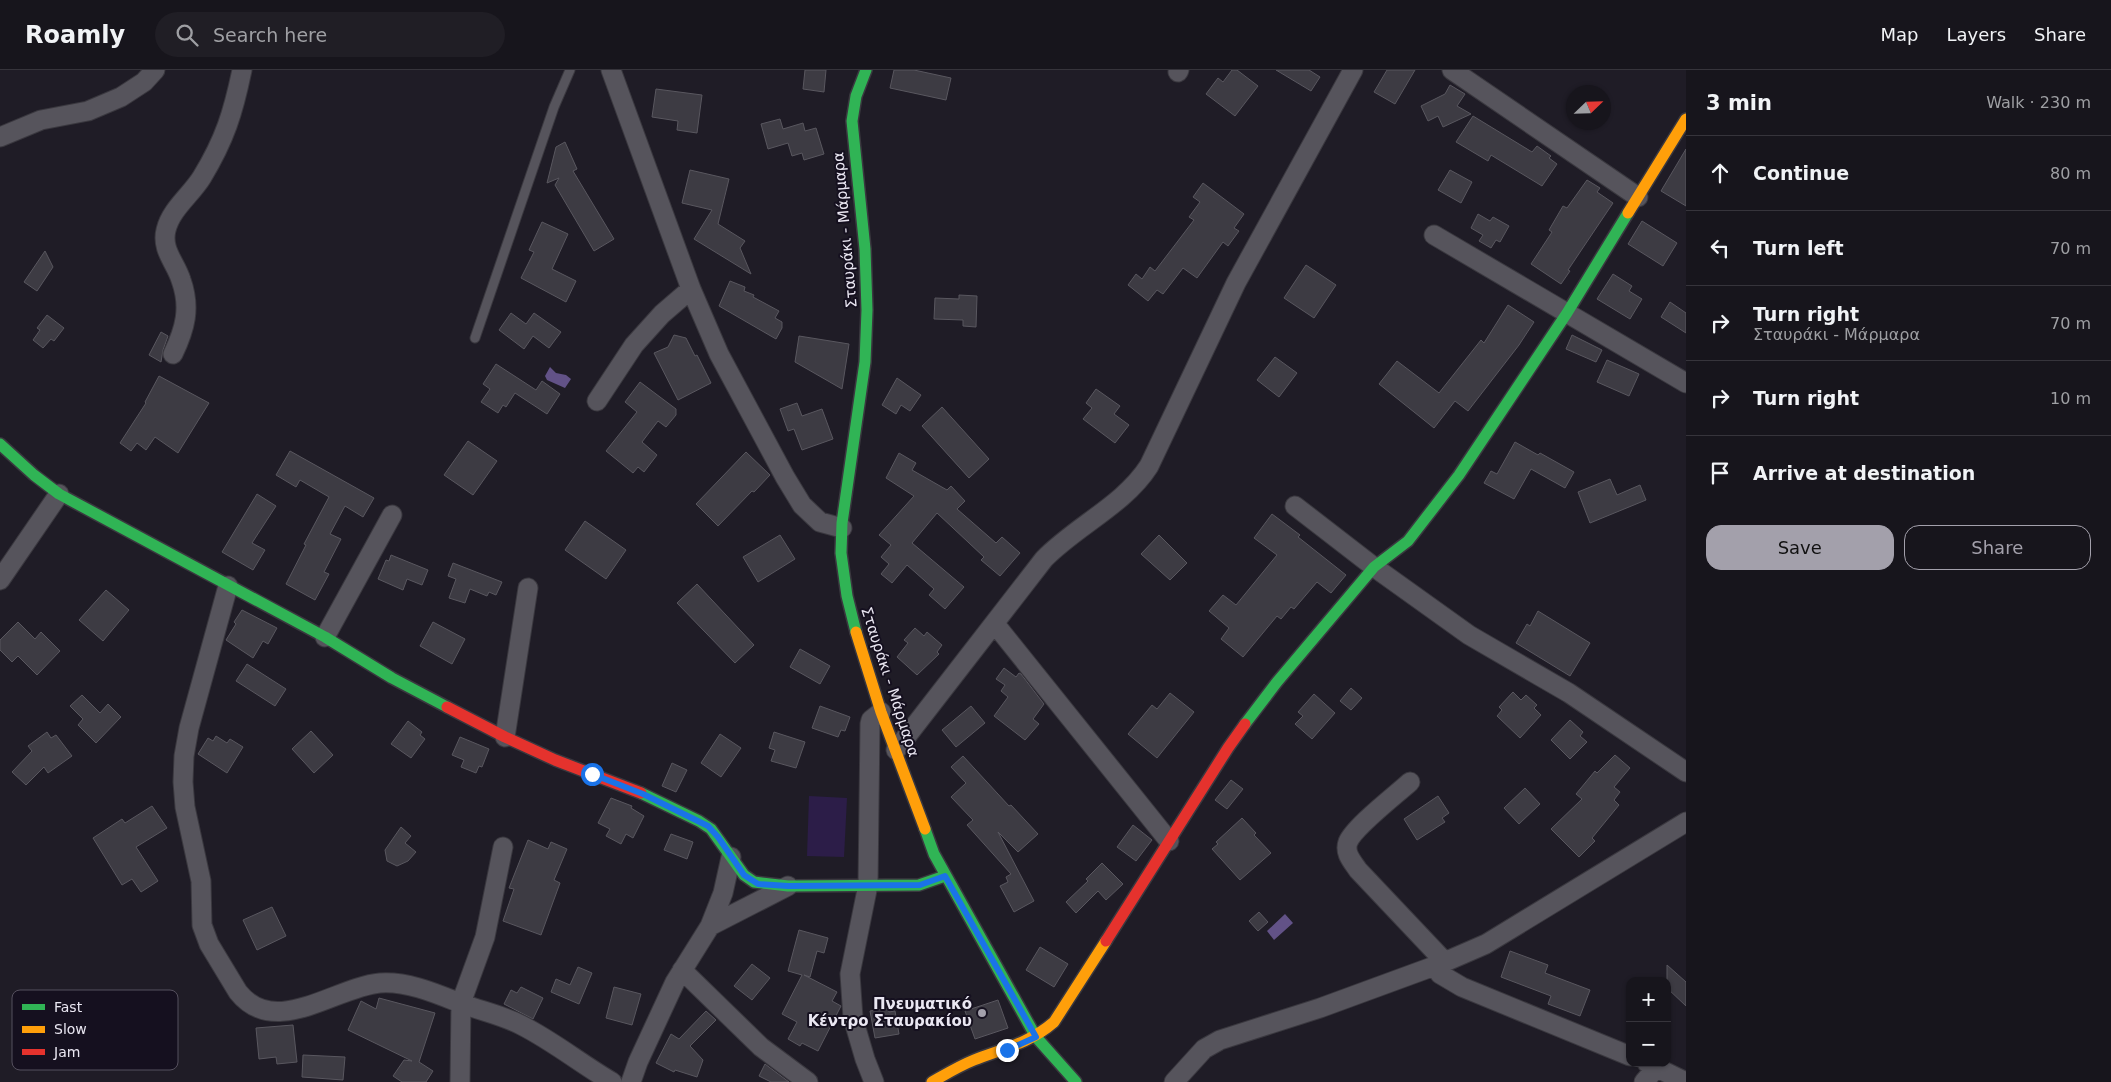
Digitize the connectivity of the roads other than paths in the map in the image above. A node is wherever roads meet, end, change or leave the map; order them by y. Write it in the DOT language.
graph roads {
  1 [pos="155,70"];
  2 [pos="242,70"];
  3 [pos="570,70"];
  4 [pos="611,70"];
  5 [pos="866,70"];
  6 [pos="1353,70"];
  7 [pos="1452,70"];
  8 [pos="1686,119"];
  9 [pos="0,136"];
  10 [pos="1638,197"];
  11 [pos="1434,236"];
  12 [pos="691,289"];
  13 [pos="1567,313"];
  14 [pos="475,338"];
  15 [pos="173,354"];
  16 [pos="1686,383"];
  17 [pos="598,400"];
  18 [pos="0,444"];
  19 [pos="59,494"];
  20 [pos="1296,506"];
  21 [pos="392,515"];
  22 [pos="842,528"];
  23 [pos="1374,567"];
  24 [pos="0,580"];
  25 [pos="228,586"];
  26 [pos="528,588"];
  27 [pos="994,624"];
  28 [pos="325,637"];
  29 [pos="881,712"];
  30 [pos="505,737"];
  31 [pos="896,750"];
  32 [pos="1686,772"];
  33 [pos="1410,782"];
  34 [pos="1686,822"];
  35 [pos="1169,841"];
  36 [pos="503,847"];
  37 [pos="731,857"];
  38 [pos="945,876"];
  39 [pos="868,885"];
  40 [pos="788,886"];
  41 [pos="710,926"];
  42 [pos="1440,964"];
  43 [pos="682,970"];
  44 [pos="461,1003"];
  45 [pos="1036,1037"];
  46 [pos="1626,1054"];
  47 [pos="1651,1067"];
  48 [pos="1656,1067"];
  49 [pos="460,1082"];
  50 [pos="612,1082"];
  51 [pos="630,1082"];
  52 [pos="808,1082"];
  53 [pos="874,1082"];
  54 [pos="932,1082"];
  55 [pos="1076,1082"];
  56 [pos="1174,1082"];
  57 [pos="1644,1082"];
  58 [pos="1686,1082"];
  1 -- 9 [label="street"];
  2 -- 15 [label="street"];
  3 -- 14 [label="lane"];
  4 -- 12 [label="street"];
  5 -- 22 [label="street, Σταυράκι - Μάρμαρα"];
  6 -- 27 [label="street"];
  7 -- 10 [label="street"];
  8 -- 10 [label="street"];
  10 -- 13 [label="street"];
  11 -- 13 [label="street"];
  12 -- 17 [label="street"];
  12 -- 22 [label="street"];
  13 -- 16 [label="street"];
  13 -- 23 [label="street"];
  18 -- 19 [label="street"];
  19 -- 24 [label="street"];
  19 -- 25 [label="street"];
  20 -- 23 [label="street"];
  21 -- 28 [label="street"];
  22 -- 29 [label="street, Σταυράκι - Μάρμαρα"];
  23 -- 32 [label="street"];
  23 -- 35 [label="street"];
  25 -- 28 [label="street"];
  25 -- 44 [label="street"];
  26 -- 30 [label="street"];
  27 -- 31 [label="street"];
  27 -- 35 [label="street"];
  28 -- 30 [label="street"];
  29 -- 31 [label="street, Σταυράκι - Μάρμαρα"];
  29 -- 39 [label="street"];
  30 -- 37 [label="street"];
  31 -- 38 [label="street, Σταυράκι - Μάρμαρα"];
  33 -- 42 [label="street"];
  34 -- 42 [label="street"];
  35 -- 45 [label="street"];
  36 -- 44 [label="street"];
  37 -- 40 [label="street"];
  37 -- 41 [label="street"];
  38 -- 39 [label="street"];
  38 -- 45 [label="street, Σταυράκι - Μάρμαρα"];
  39 -- 40 [label="street"];
  39 -- 53 [label="street"];
  40 -- 41 [label="street"];
  41 -- 43 [label="street"];
  42 -- 46 [label="street"];
  42 -- 56 [label="street"];
  43 -- 51 [label="street"];
  43 -- 52 [label="street"];
  44 -- 49 [label="street"];
  44 -- 50 [label="street"];
  45 -- 54 [label="street"];
  45 -- 55 [label="street, Σταυράκι - Μάρμαρα"];
  47 -- 57 [label="street"];
  48 -- 58 [label="street"];
}
